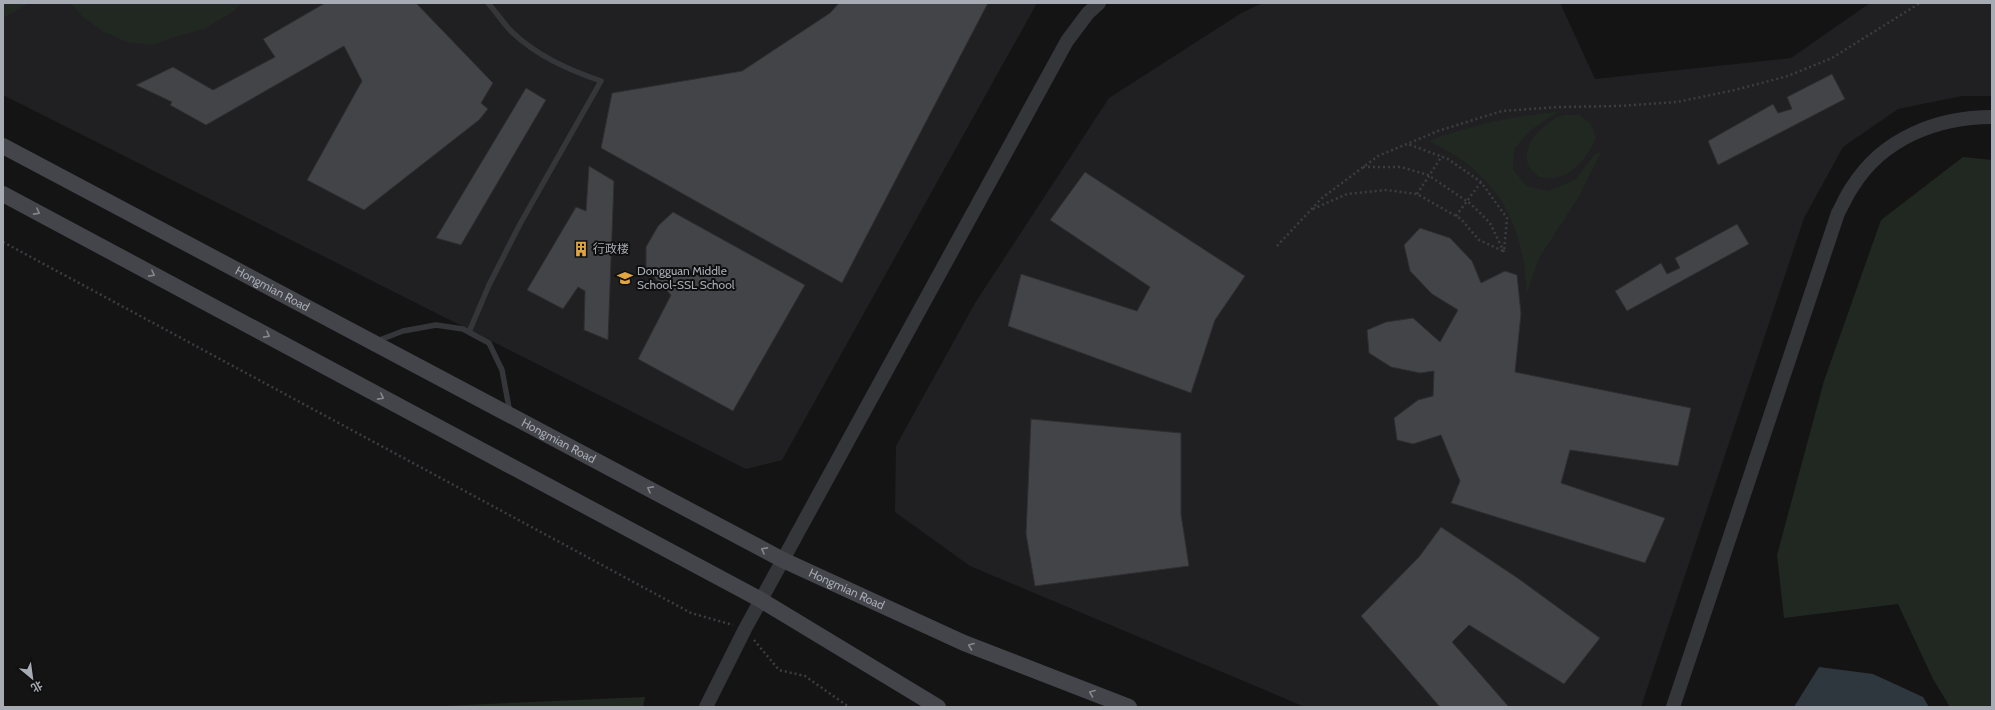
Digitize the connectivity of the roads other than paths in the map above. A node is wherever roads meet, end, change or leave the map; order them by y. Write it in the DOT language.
graph roads {
  1 [pos="488,3"];
  2 [pos="1099,3"];
  3 [pos="1992,117"];
  4 [pos="3,146"];
  5 [pos="3,194"];
  6 [pos="469,332"];
  7 [pos="373,342"];
  8 [pos="511,415"];
  9 [pos="783,560"];
  10 [pos="761,600"];
  11 [pos="706,707"];
  12 [pos="938,707"];
  13 [pos="1129,707"];
  14 [pos="1673,707"];
  1 -- 6 [label="lane"];
  2 -- 9 [label="street"];
  3 -- 14 [label="street"];
  4 -- 7 [label="main road, Hongmian Road"];
  5 -- 10 [label="main road, one-way"];
  6 -- 7 [label="lane"];
  6 -- 8 [label="lane"];
  7 -- 8 [label="main road, Hongmian Road"];
  9 -- 8 [label="main road, Hongmian Road, one-way"];
  9 -- 10 [label="street"];
  13 -- 9 [label="main road, Hongmian Road, one-way"];
  10 -- 11 [label="street"];
  10 -- 12 [label="main road"];
}
